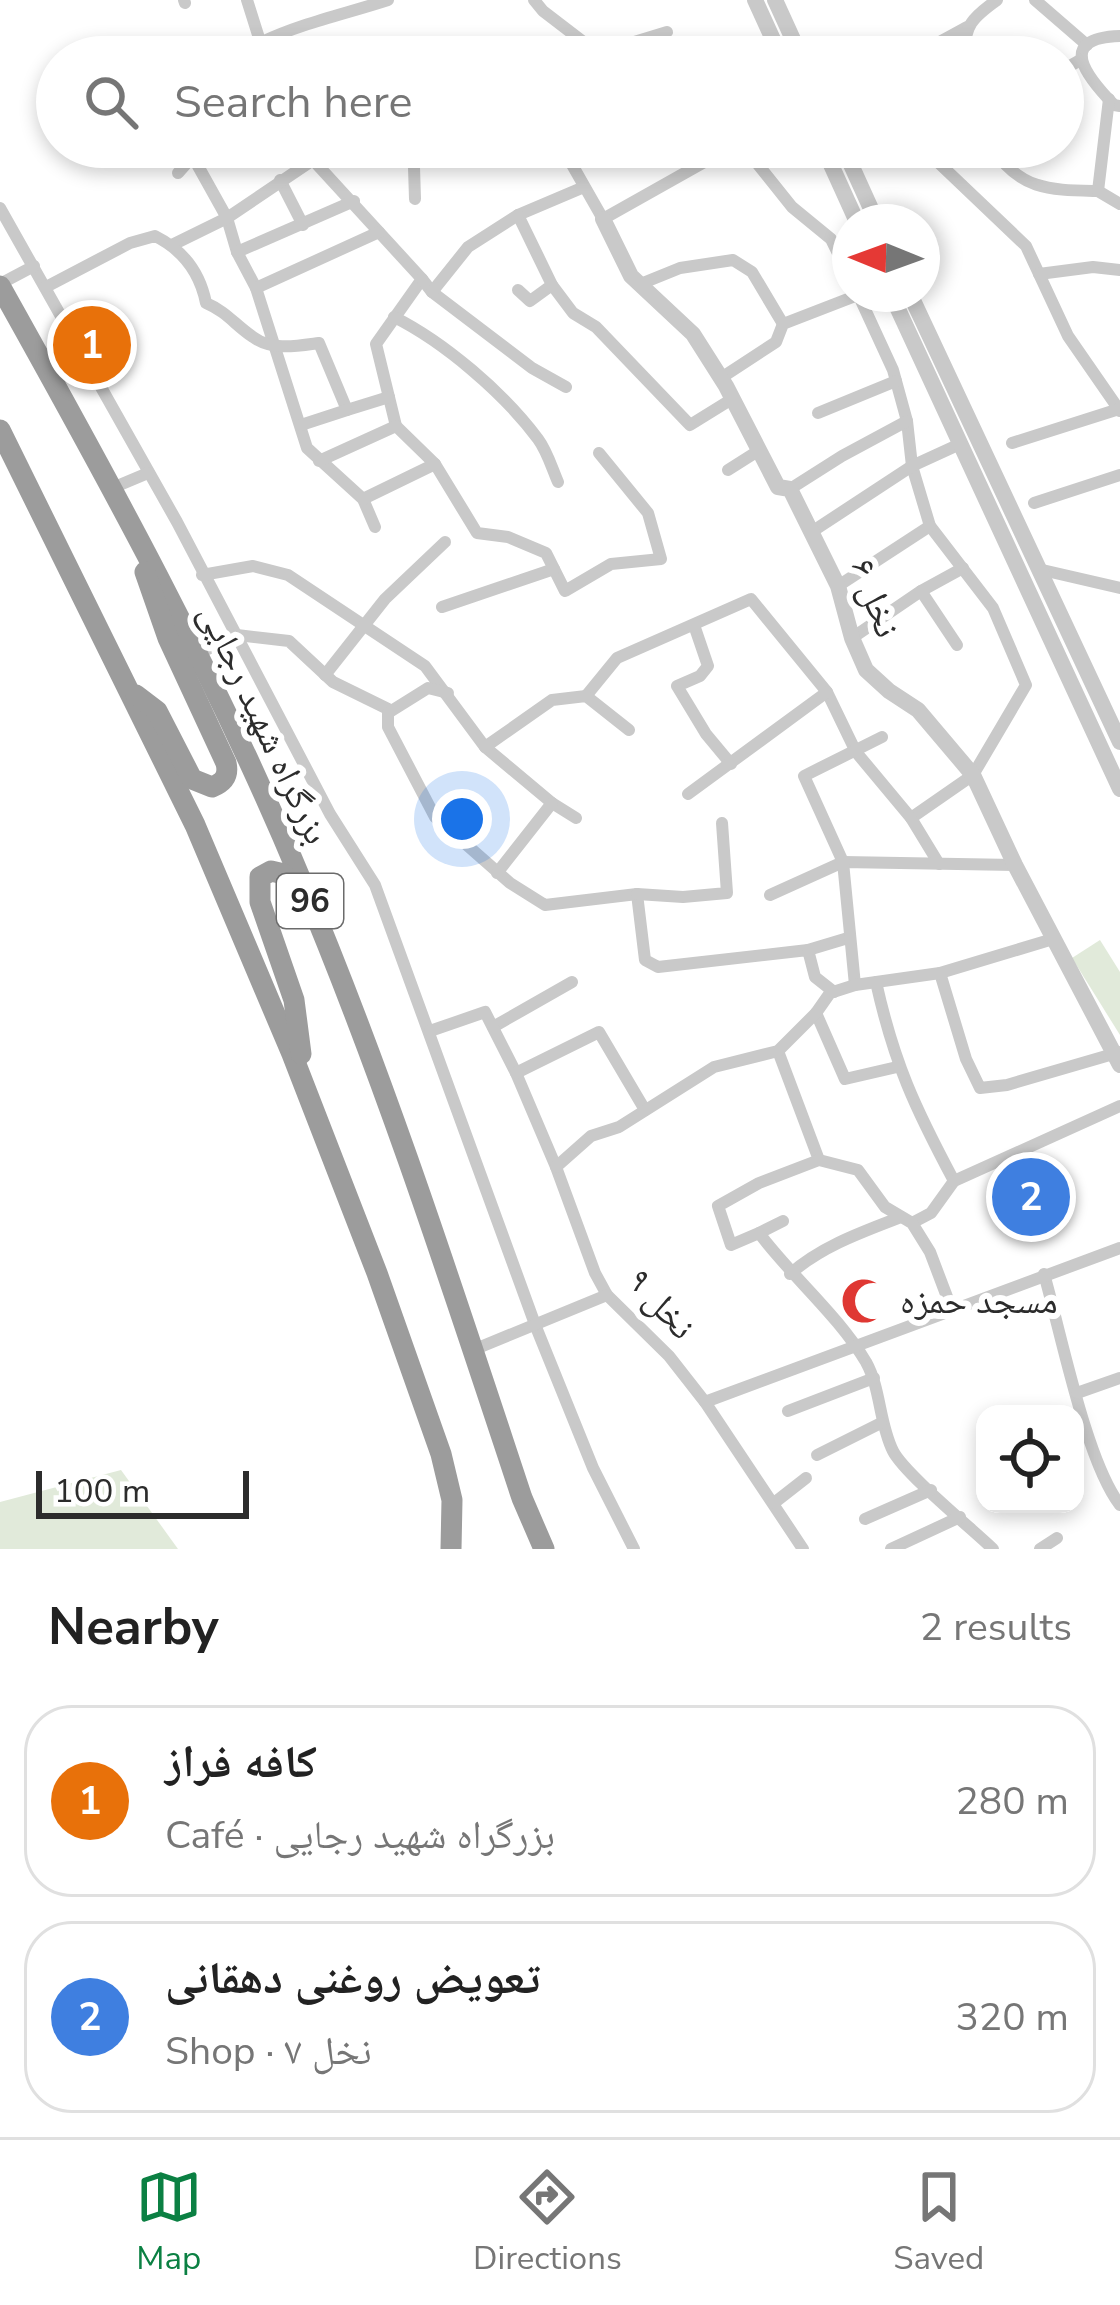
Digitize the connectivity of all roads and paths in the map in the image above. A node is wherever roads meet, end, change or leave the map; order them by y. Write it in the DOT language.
graph roads {
  1 [pos="247,0"];
  2 [pos="386,0"];
  3 [pos="534,0"];
  4 [pos="754,0"];
  5 [pos="776,0"];
  6 [pos="997,0"];
  7 [pos="1035,0"];
  8 [pos="1065,0"];
  9 [pos="1052,15"];
  10 [pos="967,27"];
  11 [pos="668,32"];
  12 [pos="260,36"];
  13 [pos="275,36"];
  14 [pos="578,36"];
  15 [pos="655,36"];
  16 [pos="780,36"];
  17 [pos="787,36"];
  18 [pos="951,36"];
  19 [pos="966,36"];
  20 [pos="1070,36"];
  21 [pos="1120,36"];
  22 [pos="1084,52"];
  23 [pos="1114,103"];
  24 [pos="183,168"];
  25 [pos="204,168"];
  26 [pos="300,168"];
  27 [pos="321,168"];
  28 [pos="414,168"];
  29 [pos="574,168"];
  30 [pos="694,168"];
  31 [pos="761,168"];
  32 [pos="833,168"];
  33 [pos="853,168"];
  34 [pos="944,168"];
  35 [pos="1009,168"];
  36 [pos="178,173"];
  37 [pos="280,180"];
  38 [pos="584,187"];
  39 [pos="1098,191"];
  40 [pos="415,199"];
  41 [pos="1118,200"];
  42 [pos="354,201"];
  43 [pos="849,204"];
  44 [pos="869,204"];
  45 [pos="0,208"];
  46 [pos="518,215"];
  47 [pos="227,218"];
  48 [pos="603,219"];
  49 [pos="303,225"];
  50 [pos="379,232"];
  51 [pos="832,241"];
  52 [pos="172,245"];
  53 [pos="237,252"];
  54 [pos="34,266"];
  55 [pos="1120,270"];
  56 [pos="1039,274"];
  57 [pos="422,279"];
  58 [pos="644,283"];
  59 [pos="0,285"];
  60 [pos="552,285"];
  61 [pos="46,287"];
  62 [pos="256,288"];
  63 [pos="518,290"];
  64 [pos="432,292"];
  65 [pos="832,304"];
  66 [pos="866,312"];
  67 [pos="899,312"];
  68 [pos="918,312"];
  69 [pos="394,316"];
  70 [pos="783,324"];
  71 [pos="274,347"];
  72 [pos="722,378"];
  73 [pos="896,381"];
  74 [pos="566,387"];
  75 [pos="1114,390"];
  76 [pos="389,398"];
  77 [pos="732,399"];
  78 [pos="347,410"];
  79 [pos="1119,410"];
  80 [pos="818,413"];
  81 [pos="908,421"];
  82 [pos="301,425"];
  83 [pos="396,426"];
  84 [pos="0,430"];
  85 [pos="1012,443"];
  86 [pos="960,444"];
  87 [pos="758,451"];
  88 [pos="599,453"];
  89 [pos="319,461"];
  90 [pos="436,464"];
  91 [pos="912,466"];
  92 [pos="728,470"];
  93 [pos="148,472"];
  94 [pos="1120,475"];
  95 [pos="558,482"];
  96 [pos="110,489"];
  97 [pos="790,489"];
  98 [pos="363,499"];
  99 [pos="1034,503"];
  100 [pos="375,526"];
  101 [pos="930,526"];
  102 [pos="813,531"];
  103 [pos="138,542"];
  104 [pos="445,542"];
  105 [pos="963,568"];
  106 [pos="1036,568"];
  107 [pos="554,569"];
  108 [pos="202,575"];
  109 [pos="838,586"];
  110 [pos="1120,588"];
  111 [pos="921,591"];
  112 [pos="442,607"];
  113 [pos="694,625"];
  114 [pos="363,626"];
  115 [pos="237,635"];
  116 [pos="852,638"];
  117 [pos="957,645"];
  118 [pos="197,654"];
  119 [pos="325,675"];
  120 [pos="131,691"];
  121 [pos="827,692"];
  122 [pos="449,694"];
  123 [pos="586,696"];
  124 [pos="388,713"];
  125 [pos="628,730"];
  126 [pos="882,737"];
  127 [pos="1120,742"];
  128 [pos="485,747"];
  129 [pos="856,752"];
  130 [pos="731,764"];
  131 [pos="974,775"];
  132 [pos="1120,789"];
  133 [pos="688,794"];
  134 [pos="552,803"];
  135 [pos="576,818"];
  136 [pos="911,818"];
  137 [pos="722,823"];
  138 [pos="843,862"];
  139 [pos="939,865"];
  140 [pos="1015,865"];
  141 [pos="497,872"];
  142 [pos="637,894"];
  143 [pos="770,896"];
  144 [pos="848,938"];
  145 [pos="1053,939"];
  146 [pos="808,950"];
  147 [pos="335,962"];
  148 [pos="940,973"];
  149 [pos="572,982"];
  150 [pos="876,982"];
  151 [pos="855,985"];
  152 [pos="834,992"];
  153 [pos="816,1013"];
  154 [pos="493,1027"];
  155 [pos="430,1031"];
  156 [pos="778,1051"];
  157 [pos="1118,1058"];
  158 [pos="897,1067"];
  159 [pos="516,1072"];
  160 [pos="305,1087"];
  161 [pos="1120,1106"];
  162 [pos="645,1110"];
  163 [pos="819,1160"];
  164 [pos="556,1167"];
  165 [pos="954,1181"];
  166 [pos="907,1220"];
  167 [pos="783,1221"];
  168 [pos="759,1233"];
  169 [pos="1120,1248"];
  170 [pos="790,1274"];
  171 [pos="1044,1274"];
  172 [pos="608,1295"];
  173 [pos="952,1310"];
  174 [pos="536,1327"];
  175 [pos="854,1346"];
  176 [pos="473,1350"];
  177 [pos="874,1378"];
  178 [pos="1120,1378"];
  179 [pos="1077,1393"];
  180 [pos="705,1402"];
  181 [pos="788,1411"];
  182 [pos="881,1423"];
  183 [pos="817,1454"];
  184 [pos="806,1478"];
  185 [pos="931,1490"];
  186 [pos="774,1503"];
  187 [pos="1120,1505"];
  188 [pos="960,1517"];
  189 [pos="865,1519"];
  190 [pos="1057,1538"];
  191 [pos="451,1549"];
  192 [pos="544,1549"];
  193 [pos="634,1549"];
  194 [pos="803,1549"];
  195 [pos="891,1549"];
  196 [pos="993,1549"];
  197 [pos="1040,1549"];
  1 -- 12 [label="street"];
  2 -- 13 [label="street"];
  3 -- 14 [label="street"];
  4 -- 16 [label="street"];
  5 -- 17 [label="street"];
  6 -- 10 [label="street"];
  7 -- 9 [label="street"];
  8 -- 9 [label="street"];
  9 -- 20 [label="street"];
  10 -- 18 [label="street"];
  10 -- 19 [label="street"];
  11 -- 15 [label="street"];
  21 -- 22 [label="street"];
  22 -- 23 [label="street"];
  23 -- 39 [label="street"];
  24 -- 36 [label="street"];
  25 -- 47 [label="street"];
  26 -- 37 [label="street"];
  27 -- 42 [label="street"];
  28 -- 40 [label="street"];
  29 -- 38 [label="street"];
  30 -- 48 [label="street"];
  31 -- 51 [label="street"];
  32 -- 43 [label="street"];
  33 -- 44 [label="street"];
  34 -- 56 [label="street"];
  35 -- 39 [label="street"];
  37 -- 47 [label="street"];
  37 -- 49 [label="street"];
  38 -- 46 [label="street"];
  38 -- 48 [label="street"];
  39 -- 41 [label="street"];
  42 -- 49 [label="street"];
  42 -- 50 [label="street"];
  45 -- 54 [label="street"];
  46 -- 60 [label="street"];
  46 -- 64 [label="street"];
  47 -- 52 [label="street"];
  47 -- 53 [label="street"];
  48 -- 58 [label="street, نخل ۶"];
  49 -- 53 [label="street"];
  50 -- 57 [label="street"];
  50 -- 62 [label="street"];
  52 -- 61 [label="street"];
  52 -- 71 [label="street"];
  53 -- 62 [label="street"];
  54 -- 59 [label="street"];
  54 -- 61 [label="street"];
  55 -- 56 [label="street"];
  56 -- 75 [label="street"];
  57 -- 64 [label="street"];
  57 -- 69 [label="street"];
  58 -- 70 [label="street"];
  58 -- 72 [label="street, نخل ۶"];
  59 -- 96 [label="highway, بزرگراه شهید رجایی / 96"];
  60 -- 63 [label="street"];
  60 -- 77 [label="street"];
  61 -- 93 [label="street"];
  62 -- 71 [label="street"];
  64 -- 74 [label="street"];
  65 -- 70 [label="street"];
  66 -- 73 [label="street"];
  67 -- 86 [label="street"];
  68 -- 106 [label="street"];
  69 -- 76 [label="street"];
  69 -- 95 [label="street"];
  70 -- 72 [label="street"];
  71 -- 78 [label="street"];
  71 -- 82 [label="street"];
  72 -- 77 [label="street, نخل ۶"];
  73 -- 80 [label="street"];
  73 -- 81 [label="street"];
  75 -- 79 [label="street"];
  76 -- 78 [label="street"];
  76 -- 83 [label="street"];
  77 -- 87 [label="street, نخل ۶"];
  78 -- 82 [label="street"];
  79 -- 85 [label="street"];
  81 -- 91 [label="street"];
  81 -- 97 [label="street"];
  82 -- 89 [label="street"];
  83 -- 89 [label="street"];
  83 -- 90 [label="street"];
  84 -- 120 [label="highway, 96"];
  86 -- 91 [label="street"];
  86 -- 132 [label="street"];
  87 -- 92 [label="street"];
  87 -- 97 [label="street, نخل ۶"];
  88 -- 107 [label="street"];
  89 -- 98 [label="street"];
  90 -- 98 [label="street"];
  90 -- 107 [label="street"];
  91 -- 101 [label="street"];
  91 -- 102 [label="street"];
  93 -- 96 [label="street"];
  93 -- 108 [label="street"];
  94 -- 99 [label="street"];
  96 -- 103 [label="highway, بزرگراه شهید رجایی / 96"];
  97 -- 102 [label="street, نخل ۶"];
  98 -- 100 [label="street"];
  101 -- 105 [label="street"];
  101 -- 109 [label="street"];
  102 -- 109 [label="street, نخل ۶"];
  103 -- 118 [label="highway, بزرگراه شهید رجایی / 96"];
  103 -- 120 [label="highway"];
  104 -- 114 [label="street"];
  105 -- 111 [label="street"];
  105 -- 131 [label="street"];
  106 -- 110 [label="street"];
  106 -- 127 [label="street"];
  107 -- 112 [label="street"];
  108 -- 114 [label="street"];
  108 -- 115 [label="street"];
  109 -- 116 [label="street, نخل ۶"];
  111 -- 116 [label="street"];
  111 -- 117 [label="street"];
  113 -- 121 [label="street"];
  113 -- 123 [label="street"];
  113 -- 130 [label="street"];
  114 -- 119 [label="street"];
  114 -- 122 [label="street"];
  115 -- 118 [label="street"];
  115 -- 119 [label="street"];
  115 -- 155 [label="street"];
  116 -- 131 [label="street, نخل ۶"];
  118 -- 147 [label="highway, بزرگراه شهید رجایی / 96"];
  119 -- 124 [label="street"];
  120 -- 160 [label="highway, 96"];
  121 -- 129 [label="street"];
  121 -- 130 [label="street"];
  122 -- 124 [label="street"];
  122 -- 128 [label="street"];
  123 -- 125 [label="street"];
  123 -- 128 [label="street"];
  124 -- 141 [label="street"];
  126 -- 129 [label="street"];
  128 -- 134 [label="street"];
  129 -- 136 [label="street"];
  129 -- 138 [label="street"];
  130 -- 133 [label="street"];
  131 -- 136 [label="street"];
  131 -- 140 [label="street, نخل ۶"];
  134 -- 135 [label="street"];
  134 -- 141 [label="street"];
  136 -- 139 [label="street"];
  137 -- 142 [label="street"];
  138 -- 139 [label="street"];
  138 -- 143 [label="street"];
  138 -- 144 [label="street"];
  139 -- 140 [label="street"];
  140 -- 145 [label="street, نخل ۶"];
  141 -- 142 [label="street"];
  142 -- 146 [label="street"];
  144 -- 146 [label="street"];
  144 -- 151 [label="street"];
  145 -- 148 [label="street"];
  145 -- 157 [label="street, نخل ۶"];
  146 -- 152 [label="street"];
  147 -- 160 [label="highway"];
  147 -- 176 [label="highway, بزرگراه شهید رجایی / 96"];
  148 -- 150 [label="street"];
  148 -- 157 [label="street"];
  149 -- 154 [label="street"];
  150 -- 151 [label="street"];
  150 -- 158 [label="street"];
  151 -- 152 [label="street"];
  152 -- 153 [label="street"];
  153 -- 156 [label="street"];
  153 -- 158 [label="street"];
  154 -- 155 [label="street, نخل ۹"];
  154 -- 159 [label="street, نخل ۹"];
  155 -- 174 [label="street"];
  156 -- 162 [label="street"];
  156 -- 163 [label="street"];
  158 -- 165 [label="street"];
  159 -- 162 [label="street"];
  159 -- 164 [label="street, نخل ۹"];
  160 -- 191 [label="highway, 96"];
  161 -- 165 [label="street"];
  162 -- 164 [label="street"];
  163 -- 166 [label="street"];
  163 -- 168 [label="street"];
  164 -- 172 [label="street, نخل ۹"];
  165 -- 166 [label="street"];
  166 -- 170 [label="street"];
  166 -- 173 [label="street"];
  167 -- 168 [label="street"];
  168 -- 170 [label="street"];
  169 -- 171 [label="street"];
  170 -- 175 [label="street"];
  171 -- 173 [label="street"];
  171 -- 179 [label="street"];
  172 -- 174 [label="street"];
  172 -- 180 [label="street, نخل ۹"];
  173 -- 175 [label="street"];
  174 -- 176 [label="street"];
  174 -- 193 [label="street"];
  175 -- 177 [label="street"];
  175 -- 180 [label="street"];
  176 -- 192 [label="highway, بزرگراه شهید رجایی / 96"];
  177 -- 181 [label="street"];
  177 -- 182 [label="street"];
  178 -- 179 [label="street"];
  179 -- 187 [label="street"];
  180 -- 186 [label="street, نخل ۹"];
  182 -- 183 [label="street"];
  182 -- 185 [label="street"];
  184 -- 186 [label="street"];
  185 -- 188 [label="street"];
  185 -- 189 [label="street"];
  186 -- 194 [label="street, نخل ۹"];
  188 -- 195 [label="street"];
  188 -- 196 [label="street"];
  190 -- 197 [label="street"];
}
